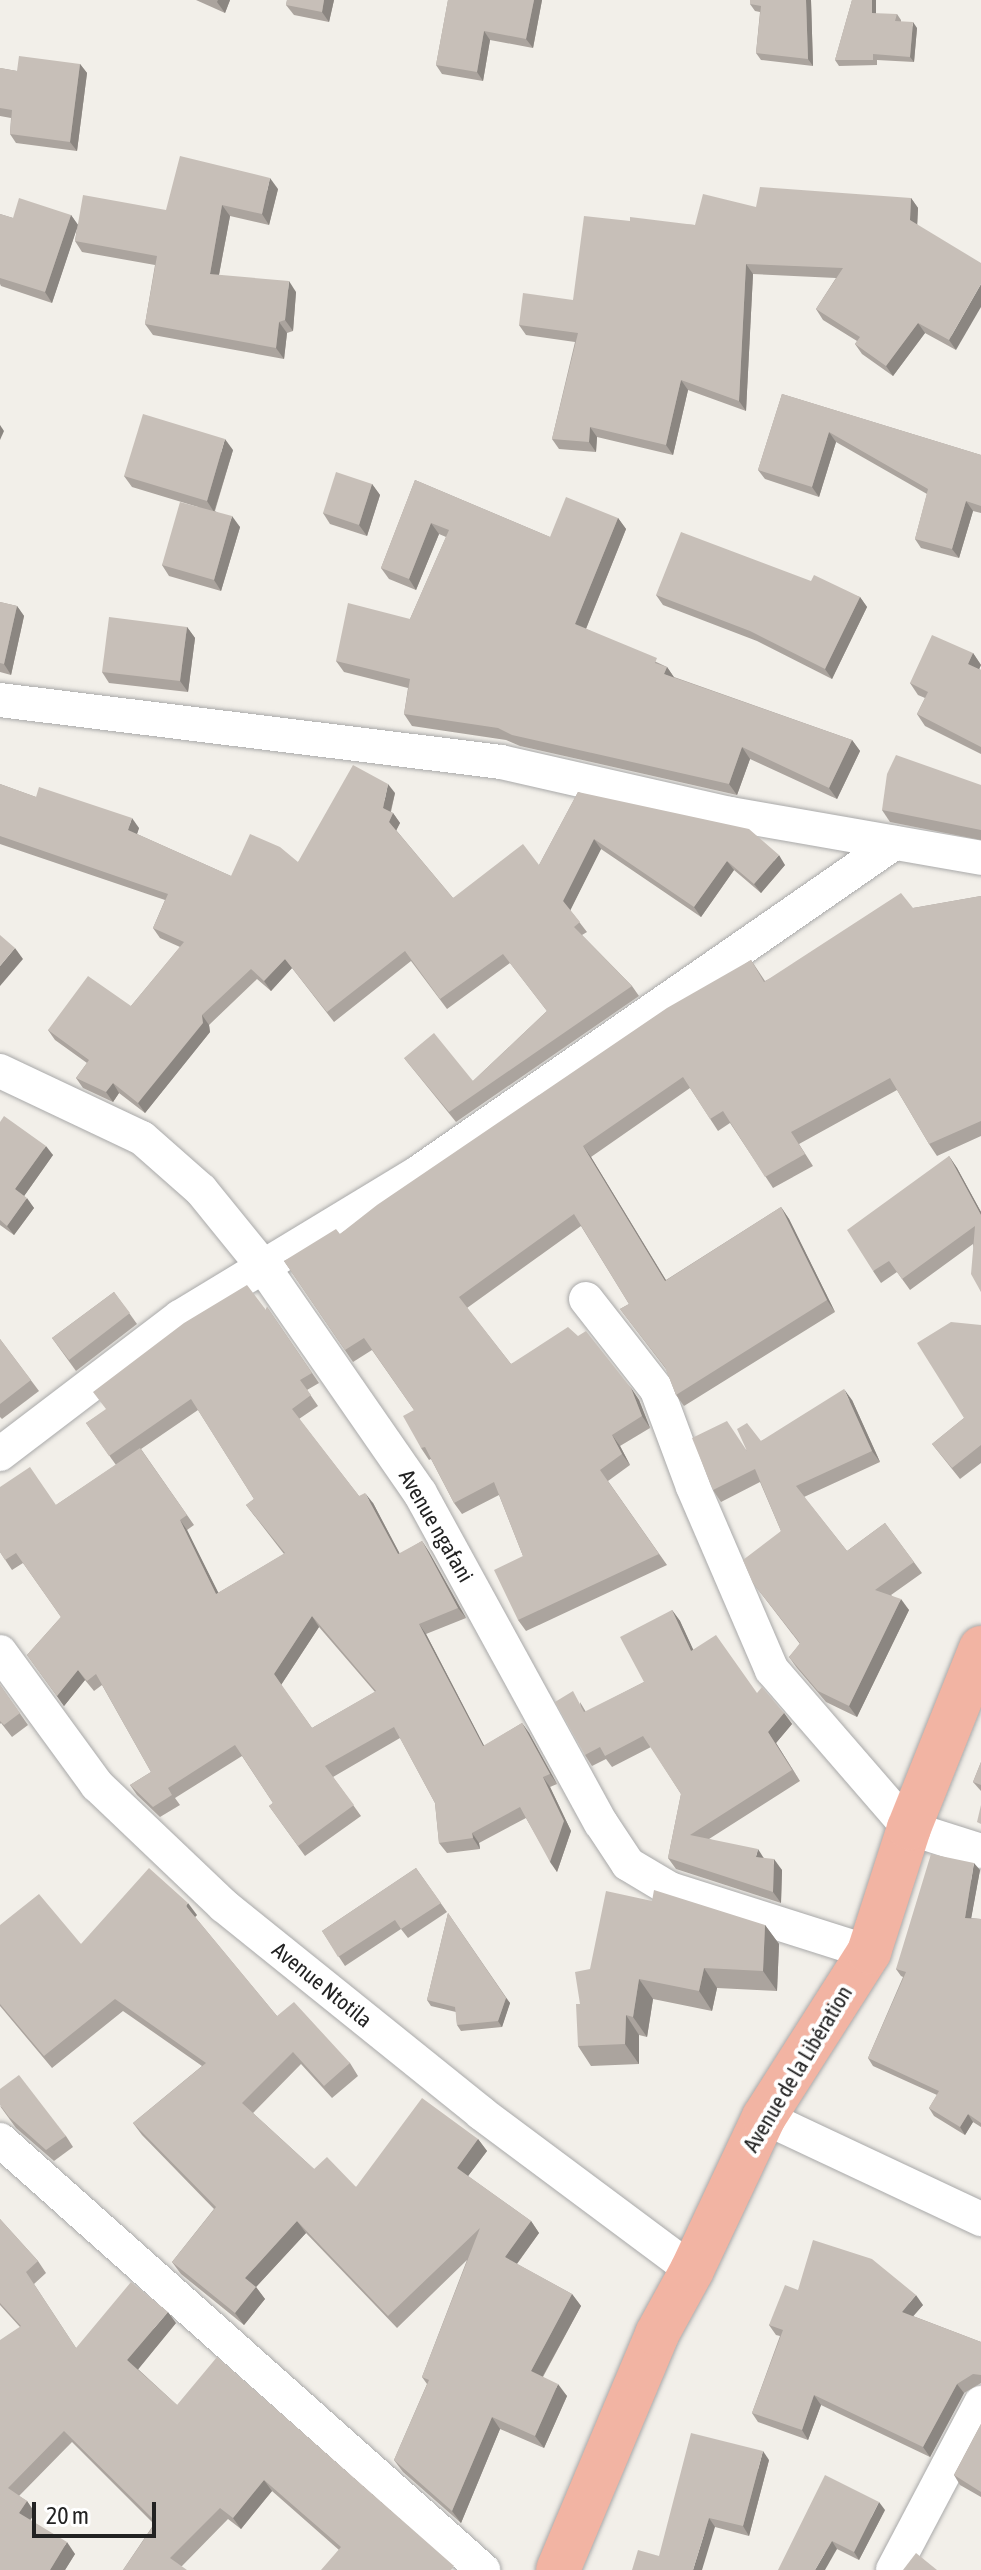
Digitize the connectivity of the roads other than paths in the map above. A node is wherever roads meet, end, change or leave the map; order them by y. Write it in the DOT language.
graph roads {
  1 [pos="0,700"];
  2 [pos="894,843"];
  3 [pos="981,858"];
  4 [pos="0,1071"];
  5 [pos="262,1265"];
  6 [pos="586,1299"];
  7 [pos="0,1454"];
  8 [pos="981,1648"];
  9 [pos="0,1652"];
  10 [pos="909,1828"];
  11 [pos="981,1851"];
  12 [pos="869,1952"];
  13 [pos="764,2117"];
  14 [pos="0,2140"];
  15 [pos="981,2219"];
  16 [pos="692,2270"];
  17 [pos="981,2403"];
  18 [pos="483,2570"];
  19 [pos="558,2570"];
  20 [pos="893,2570"];
  1 -- 2 [label="street"];
  2 -- 3 [label="street"];
  2 -- 5 [label="street"];
  4 -- 5 [label="street, Avenue ngafani"];
  5 -- 7 [label="street"];
  5 -- 12 [label="street, Avenue ngafani"];
  6 -- 10 [label="street"];
  8 -- 10 [label="highway, Avenue de la Libération"];
  9 -- 16 [label="street, Avenue Ntotila"];
  10 -- 11 [label="street"];
  10 -- 12 [label="highway, Avenue de la Libération"];
  12 -- 13 [label="highway, Avenue de la Libération"];
  13 -- 15 [label="street"];
  13 -- 16 [label="highway, Avenue de la Libération"];
  14 -- 18 [label="street"];
  16 -- 19 [label="highway, Avenue de la Libération"];
  17 -- 20 [label="street"];
}
